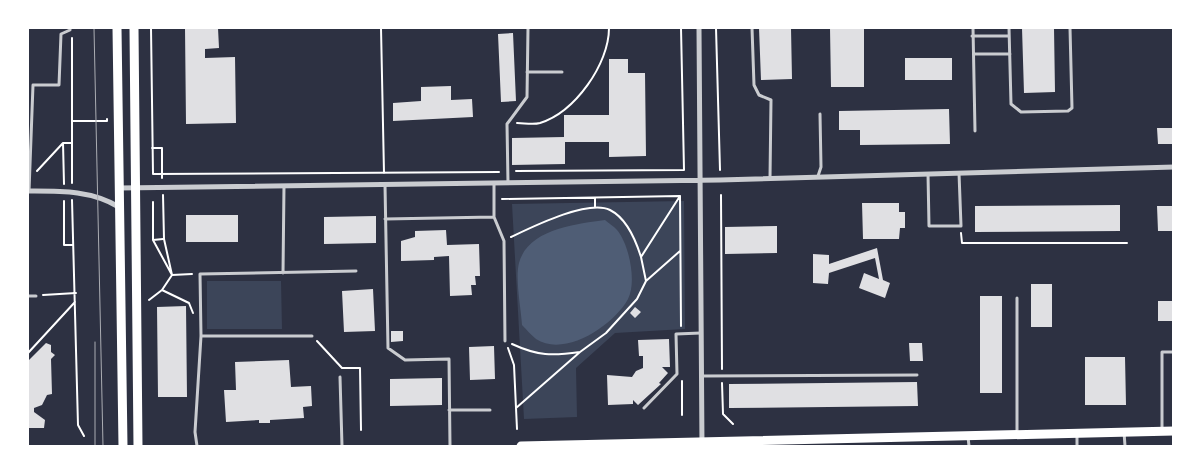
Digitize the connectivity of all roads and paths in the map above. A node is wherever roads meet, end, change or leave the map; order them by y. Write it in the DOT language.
graph roads {
  1 [pos="70,28"];
  2 [pos="117,28"];
  3 [pos="134,28"];
  4 [pos="151,28"];
  5 [pos="381,28"];
  6 [pos="528,28"];
  7 [pos="609,28"];
  8 [pos="681,28"];
  9 [pos="699,28"];
  10 [pos="716,28"];
  11 [pos="752,28"];
  12 [pos="973,28"];
  13 [pos="1009,28"];
  14 [pos="1070,28"];
  15 [pos="972,36"];
  16 [pos="1009,36"];
  17 [pos="72,37"];
  18 [pos="974,54"];
  19 [pos="1010,54"];
  20 [pos="527,72"];
  21 [pos="562,72"];
  22 [pos="107,112"];
  23 [pos="820,114"];
  24 [pos="72,121"];
  25 [pos="507,124"];
  26 [pos="976,131"];
  27 [pos="63,143"];
  28 [pos="152,148"];
  29 [pos="1174,167"];
  30 [pos="720,170"];
  31 [pos="508,172"];
  32 [pos="959,172"];
  33 [pos="384,173"];
  34 [pos="928,173"];
  35 [pos="818,176"];
  36 [pos="162,178"];
  37 [pos="770,178"];
  38 [pos="30,179"];
  39 [pos="701,180"];
  40 [pos="494,183"];
  41 [pos="508,183"];
  42 [pos="385,185"];
  43 [pos="284,186"];
  44 [pos="119,188"];
  45 [pos="136,188"];
  46 [pos="163,188"];
  47 [pos="72,189"];
  48 [pos="28,191"];
  49 [pos="721,195"];
  50 [pos="680,196"];
  51 [pos="595,198"];
  52 [pos="72,199"];
  53 [pos="494,199"];
  54 [pos="153,202"];
  55 [pos="119,206"];
  56 [pos="595,207"];
  57 [pos="494,217"];
  58 [pos="385,218"];
  59 [pos="961,226"];
  60 [pos="164,239"];
  61 [pos="153,240"];
  62 [pos="504,241"];
  63 [pos="1127,243"];
  64 [pos="680,251"];
  65 [pos="641,257"];
  66 [pos="356,271"];
  67 [pos="283,272"];
  68 [pos="200,274"];
  69 [pos="172,275"];
  70 [pos="646,280"];
  71 [pos="162,290"];
  72 [pos="76,293"];
  73 [pos="28,296"];
  74 [pos="36,296"];
  75 [pos="1017,298"];
  76 [pos="149,300"];
  77 [pos="76,301"];
  78 [pos="195,320"];
  79 [pos="702,333"];
  80 [pos="681,334"];
  81 [pos="201,336"];
  82 [pos="312,336"];
  83 [pos="505,341"];
  84 [pos="580,352"];
  85 [pos="1174,352"];
  86 [pos="28,353"];
  87 [pos="917,374"];
  88 [pos="702,376"];
  89 [pos="722,376"];
  90 [pos="340,377"];
  91 [pos="682,379"];
  92 [pos="516,408"];
  93 [pos="644,408"];
  94 [pos="449,410"];
  95 [pos="490,410"];
  96 [pos="682,415"];
  97 [pos="733,424"];
  98 [pos="517,428"];
  99 [pos="1174,430"];
  100 [pos="1162,431"];
  101 [pos="1124,432"];
  102 [pos="1076,433"];
  103 [pos="1018,434"];
  104 [pos="84,436"];
  105 [pos="968,436"];
  106 [pos="701,445"];
  107 [pos="124,446"];
  108 [pos="138,446"];
  109 [pos="197,446"];
  110 [pos="342,446"];
  111 [pos="450,446"];
  112 [pos="521,446"];
  113 [pos="969,446"];
  114 [pos="1077,446"];
  115 [pos="1124,446"];
  1 -- 38 [label="lane"];
  2 -- 44 [label="main road"];
  3 -- 45 [label="main road"];
  4 -- 28 [label="path"];
  5 -- 33 [label="path"];
  6 -- 20 [label="lane"];
  7 -- 25 [label="path"];
  8 -- 31 [label="path"];
  9 -- 39 [label="street"];
  10 -- 30 [label="path"];
  11 -- 37 [label="lane"];
  12 -- 15 [label="lane"];
  13 -- 16 [label="lane"];
  14 -- 19 [label="lane"];
  15 -- 16 [label="lane"];
  15 -- 18 [label="lane"];
  16 -- 19 [label="lane"];
  17 -- 24 [label="path"];
  18 -- 19 [label="lane"];
  18 -- 26 [label="lane"];
  20 -- 21 [label="lane"];
  20 -- 25 [label="lane"];
  22 -- 24 [label="path"];
  23 -- 35 [label="lane"];
  24 -- 47 [label="path"];
  25 -- 31 [label="lane"];
  27 -- 38 [label="path"];
  28 -- 33 [label="path"];
  28 -- 36 [label="path"];
  29 -- 32 [label="street"];
  31 -- 33 [label="path"];
  31 -- 41 [label="lane"];
  32 -- 34 [label="street"];
  32 -- 59 [label="lane"];
  33 -- 42 [label="path"];
  34 -- 35 [label="street"];
  34 -- 59 [label="lane"];
  35 -- 37 [label="street"];
  37 -- 39 [label="street"];
  38 -- 48 [label="lane"];
  39 -- 41 [label="street"];
  39 -- 79 [label="street"];
  40 -- 41 [label="street"];
  40 -- 42 [label="street"];
  40 -- 53 [label="lane"];
  42 -- 43 [label="street"];
  42 -- 58 [label="lane"];
  43 -- 45 [label="street"];
  43 -- 67 [label="lane"];
  44 -- 45 [label="street"];
  44 -- 55 [label="main road"];
  45 -- 108 [label="main road"];
  46 -- 60 [label="path"];
  48 -- 55 [label="street"];
  49 -- 89 [label="path"];
  50 -- 51 [label="path"];
  50 -- 64 [label="path"];
  50 -- 65 [label="path"];
  51 -- 53 [label="path"];
  51 -- 56 [label="path"];
  52 -- 72 [label="path"];
  53 -- 57 [label="lane"];
  54 -- 61 [label="path"];
  55 -- 107 [label="main road"];
  56 -- 62 [label="path"];
  56 -- 65 [label="path"];
  57 -- 58 [label="lane"];
  57 -- 62 [label="lane"];
  58 -- 94 [label="lane"];
  59 -- 63 [label="path"];
  60 -- 61 [label="path"];
  60 -- 69 [label="path"];
  61 -- 69 [label="path"];
  62 -- 83 [label="lane"];
  64 -- 70 [label="path"];
  64 -- 80 [label="path"];
  65 -- 70 [label="path"];
  66 -- 67 [label="lane"];
  67 -- 68 [label="lane"];
  68 -- 69 [label="path"];
  68 -- 81 [label="lane"];
  69 -- 71 [label="path"];
  70 -- 84 [label="path"];
  71 -- 76 [label="path"];
  71 -- 78 [label="path"];
  72 -- 74 [label="path"];
  72 -- 77 [label="path"];
  73 -- 74 [label="lane"];
  75 -- 103 [label="lane"];
  77 -- 86 [label="path"];
  77 -- 104 [label="path"];
  79 -- 80 [label="lane"];
  79 -- 88 [label="street"];
  80 -- 93 [label="lane"];
  81 -- 82 [label="lane"];
  81 -- 109 [label="lane"];
  83 -- 84 [label="path"];
  83 -- 92 [label="path"];
  84 -- 92 [label="path"];
  85 -- 100 [label="lane"];
  87 -- 89 [label="lane"];
  88 -- 89 [label="lane"];
  88 -- 106 [label="street"];
  89 -- 97 [label="path"];
  90 -- 110 [label="lane"];
  91 -- 96 [label="path"];
  92 -- 98 [label="path"];
  94 -- 95 [label="lane"];
  94 -- 111 [label="lane"];
  99 -- 100 [label="main road"];
  100 -- 101 [label="main road"];
  101 -- 102 [label="main road"];
  101 -- 115 [label="lane"];
  102 -- 103 [label="main road"];
  102 -- 114 [label="lane"];
  103 -- 105 [label="main road"];
  105 -- 106 [label="main road"];
  105 -- 113 [label="lane"];
  106 -- 112 [label="main road"];
}
